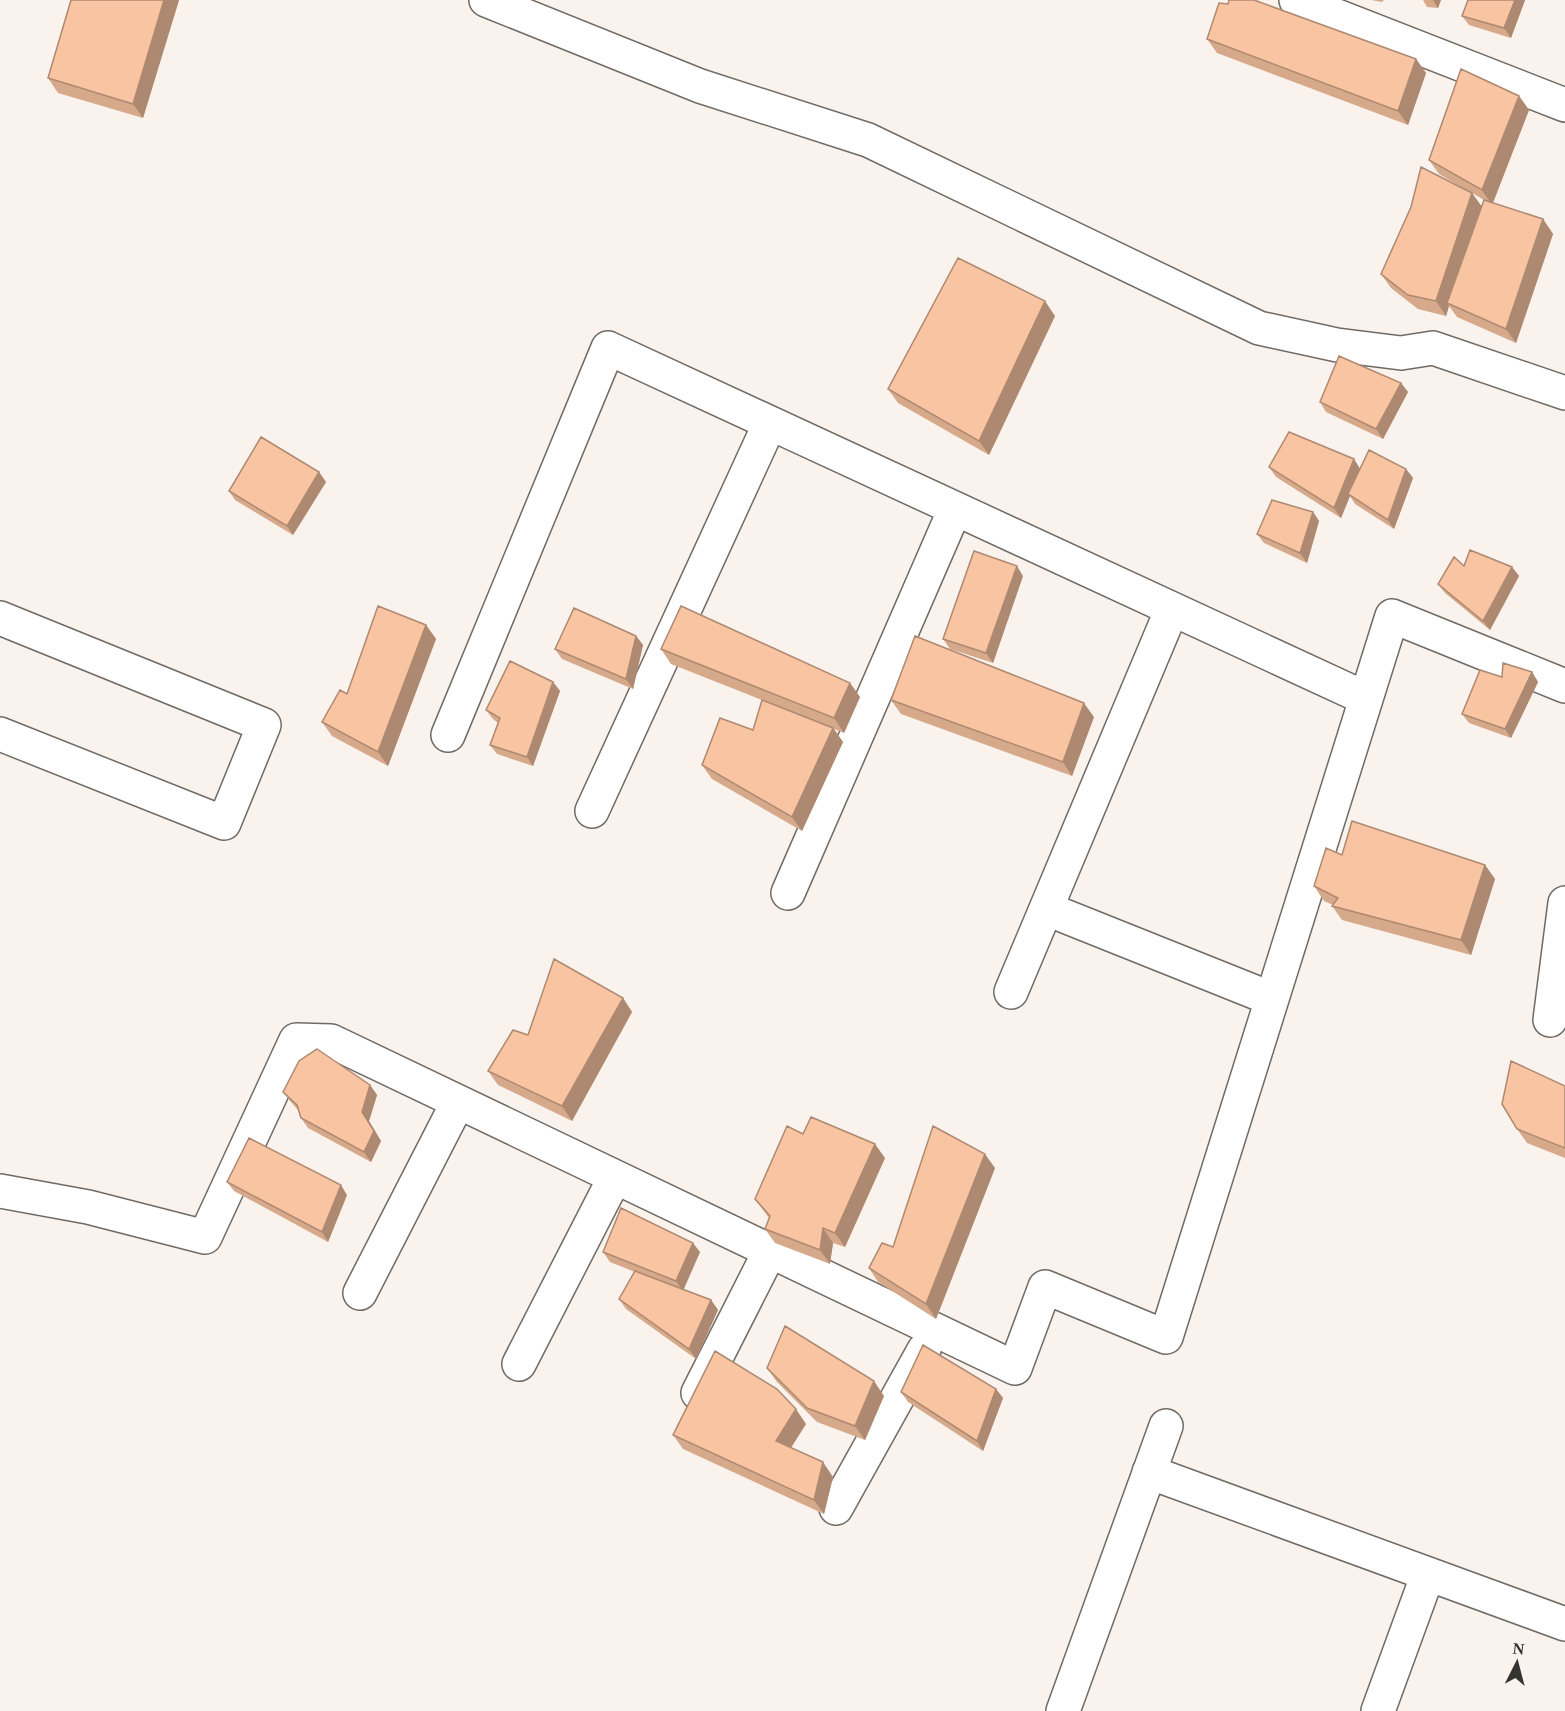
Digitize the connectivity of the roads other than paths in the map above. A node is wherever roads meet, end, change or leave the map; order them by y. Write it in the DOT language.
graph roads {
  1 [pos="486,0"];
  2 [pos="1296,0"];
  3 [pos="1565,105"];
  4 [pos="1565,393"];
  5 [pos="770,423"];
  6 [pos="955,508"];
  7 [pos="1172,609"];
  8 [pos="0,618"];
  9 [pos="1565,686"];
  10 [pos="1365,698"];
  11 [pos="0,734"];
  12 [pos="448,735"];
  13 [pos="592,811"];
  14 [pos="788,893"];
  15 [pos="1565,903"];
  16 [pos="1047,909"];
  17 [pos="1011,992"];
  18 [pos="1272,999"];
  19 [pos="1550,1020"];
  20 [pos="458,1102"];
  21 [pos="615,1177"];
  22 [pos="0,1191"];
  23 [pos="770,1251"];
  24 [pos="360,1293"];
  25 [pos="936,1330"];
  26 [pos="519,1364"];
  27 [pos="687,1414"];
  28 [pos="1166,1426"];
  29 [pos="1149,1472"];
  30 [pos="836,1508"];
  31 [pos="1428,1574"];
  32 [pos="1565,1624"];
  33 [pos="1063,1711"];
  34 [pos="1378,1711"];
  1 -- 4 [label="street"];
  2 -- 3 [label="street"];
  5 -- 6 [label="street"];
  5 -- 12 [label="street"];
  5 -- 13 [label="street"];
  6 -- 7 [label="street"];
  6 -- 14 [label="street"];
  7 -- 10 [label="street"];
  7 -- 16 [label="street"];
  8 -- 11 [label="street"];
  9 -- 10 [label="street"];
  10 -- 18 [label="street"];
  15 -- 19 [label="street"];
  16 -- 17 [label="street"];
  16 -- 18 [label="street"];
  18 -- 25 [label="street"];
  20 -- 21 [label="street"];
  20 -- 22 [label="street"];
  20 -- 24 [label="street"];
  21 -- 23 [label="street"];
  21 -- 26 [label="street"];
  23 -- 25 [label="street"];
  23 -- 27 [label="street"];
  25 -- 30 [label="street"];
  28 -- 29 [label="street"];
  29 -- 31 [label="street"];
  29 -- 33 [label="street"];
  31 -- 32 [label="street"];
  31 -- 34 [label="street"];
}
